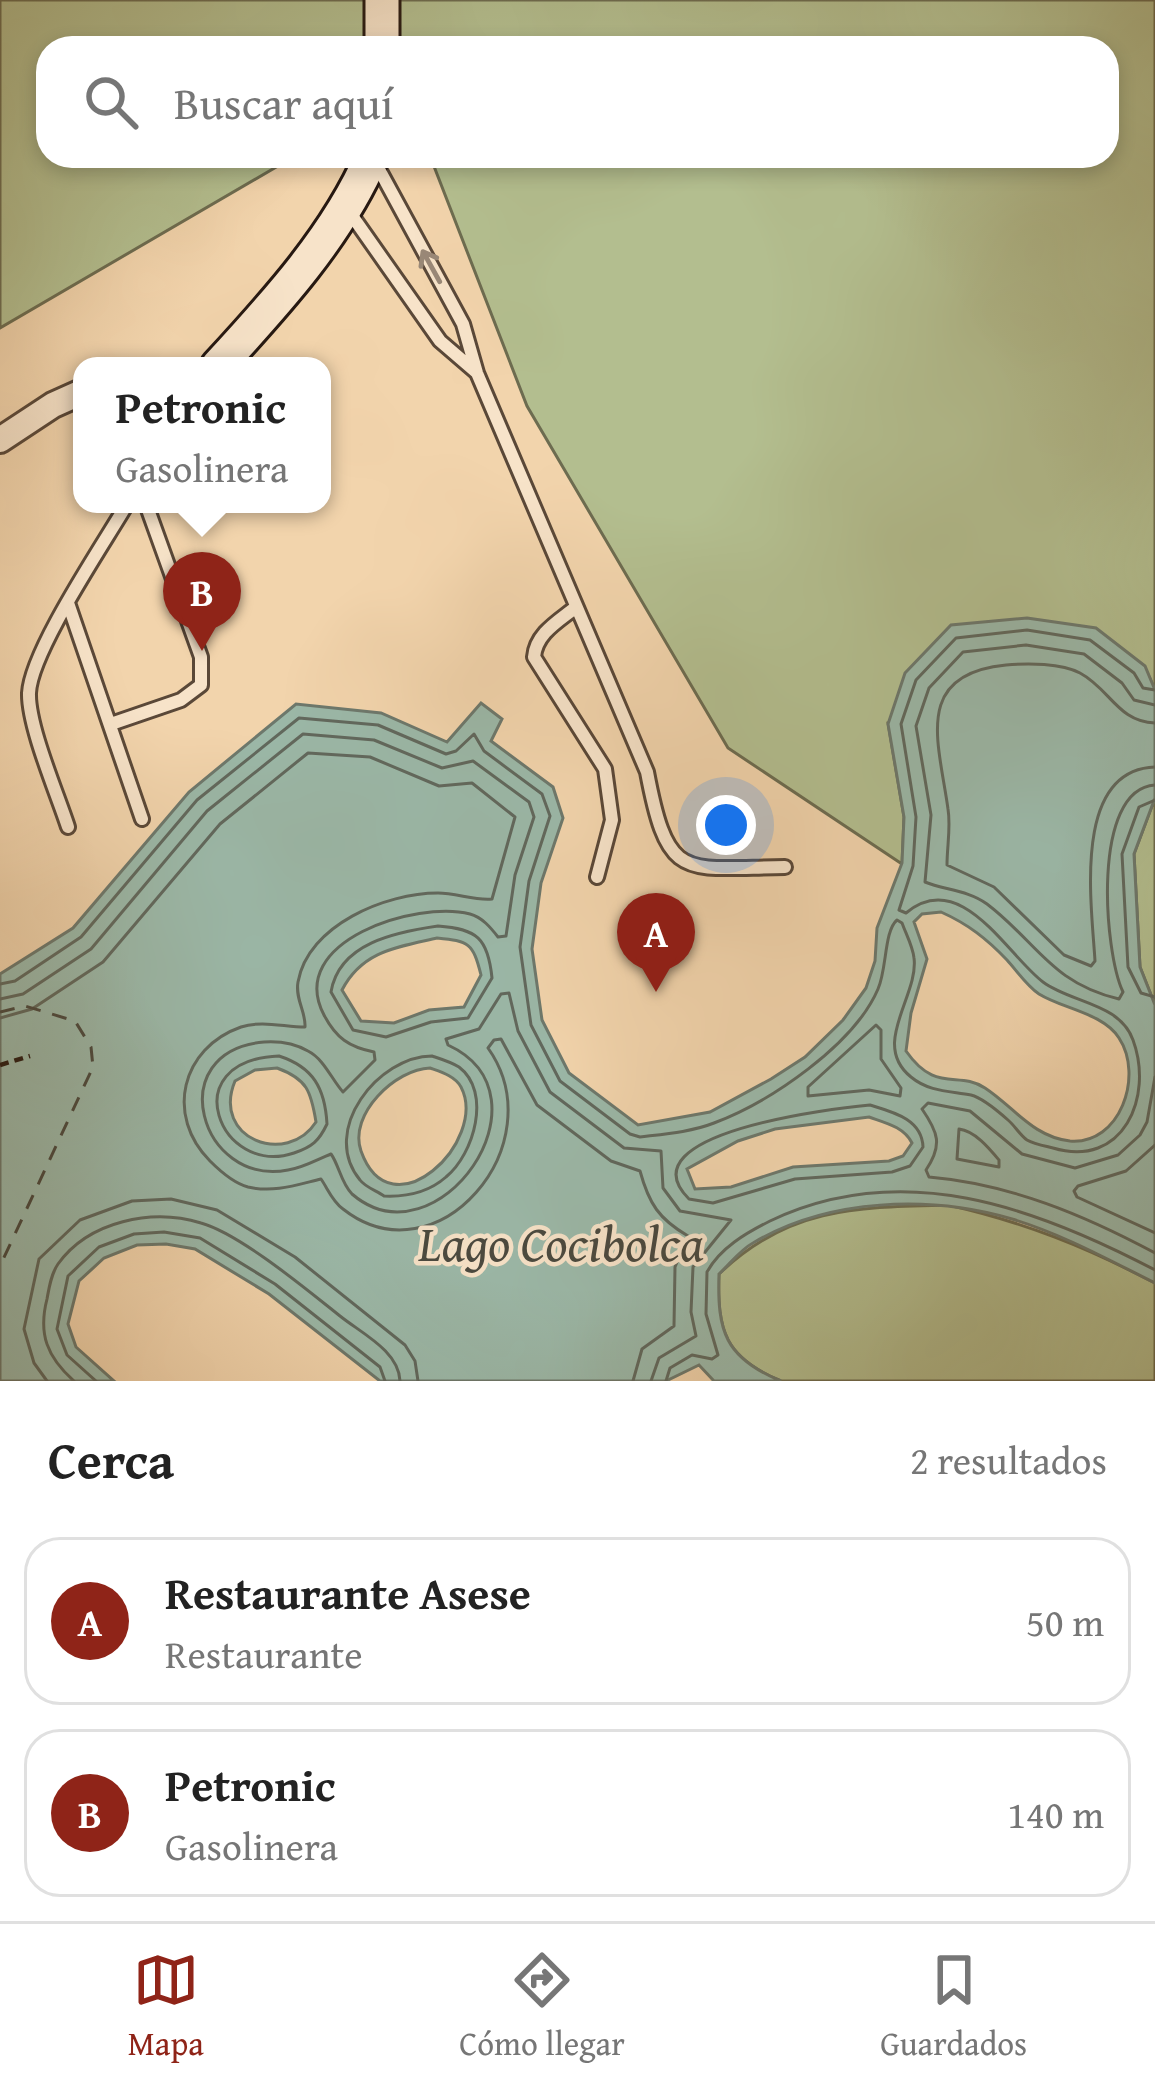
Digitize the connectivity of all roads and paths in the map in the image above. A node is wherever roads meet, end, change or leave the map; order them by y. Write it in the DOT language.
graph roads {
  1 [pos="382,0"];
  2 [pos="382,36"];
  3 [pos="366,168"];
  4 [pos="378,168"];
  5 [pos="346,208"];
  6 [pos="226,357"];
  7 [pos="477,373"];
  8 [pos="73,396"];
  9 [pos="0,440"];
  10 [pos="122,513"];
  11 [pos="149,513"];
  12 [pos="68,603"];
  13 [pos="576,608"];
  14 [pos="111,724"];
  15 [pos="142,819"];
  16 [pos="68,826"];
  17 [pos="785,867"];
  18 [pos="597,877"];
  19 [pos="30,1056"];
  20 [pos="0,1065"];
  1 -- 2 [label="street"];
  3 -- 5 [label="street"];
  7 -- 4 [label="lane, one-way"];
  5 -- 6 [label="street"];
  5 -- 7 [label="lane"];
  7 -- 13 [label="lane"];
  8 -- 9 [label="street"];
  10 -- 12 [label="lane"];
  11 -- 14 [label="lane"];
  12 -- 14 [label="lane"];
  12 -- 16 [label="lane"];
  13 -- 17 [label="lane"];
  13 -- 18 [label="lane"];
  14 -- 15 [label="lane"];
  19 -- 20 [label="path"];
}
